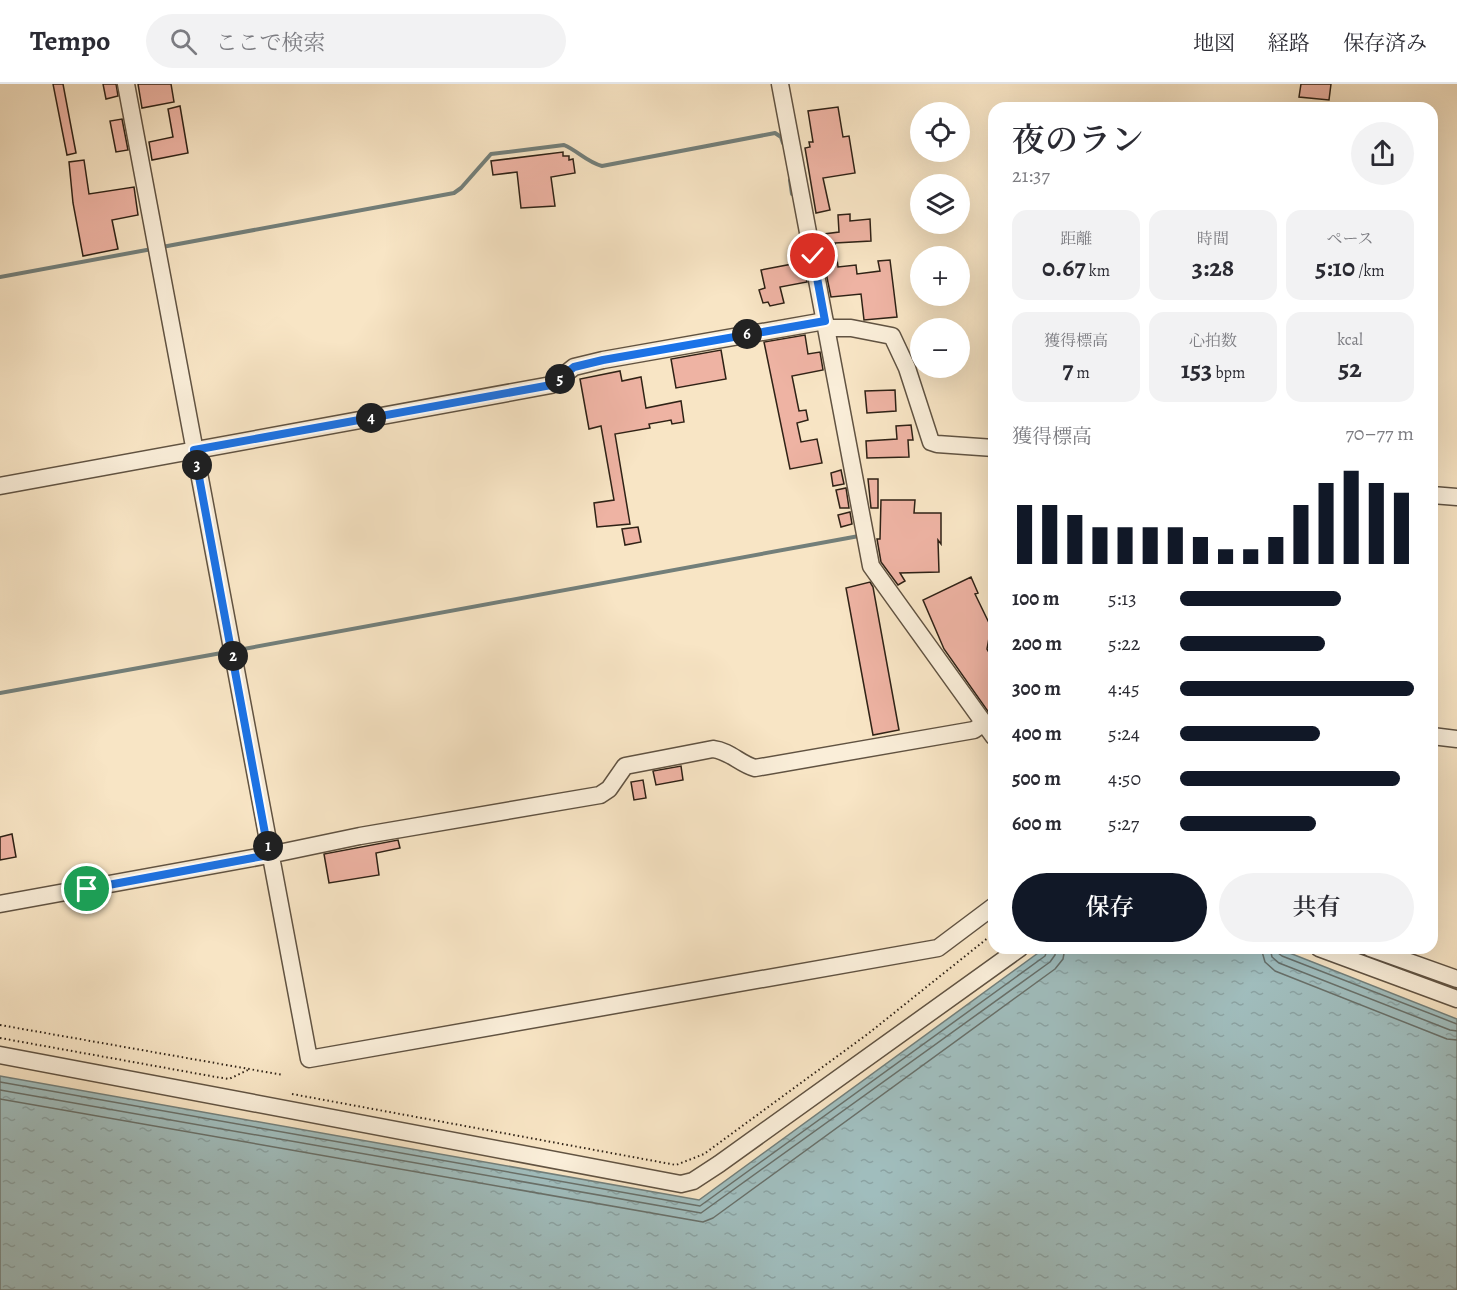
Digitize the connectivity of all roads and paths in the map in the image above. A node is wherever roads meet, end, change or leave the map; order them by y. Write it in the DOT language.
graph roads {
  1 [pos="126,84"];
  2 [pos="780,84"];
  3 [pos="826,324"];
  4 [pos="988,448"];
  5 [pos="194,450"];
  6 [pos="0,486"];
  7 [pos="1438,495"];
  8 [pos="1457,497"];
  9 [pos="988,725"];
  10 [pos="988,729"];
  11 [pos="1438,737"];
  12 [pos="1457,739"];
  13 [pos="269,855"];
  14 [pos="0,904"];
  15 [pos="988,910"];
  16 [pos="988,938"];
  17 [pos="1012,954"];
  18 [pos="1335,954"];
  19 [pos="1387,954"];
  20 [pos="1421,954"];
  21 [pos="1457,967"];
  22 [pos="1457,979"];
  23 [pos="1457,999"];
  24 [pos="0,1025"];
  25 [pos="0,1038"];
  26 [pos="0,1055"];
  27 [pos="250,1069"];
  28 [pos="283,1075"];
  29 [pos="308,1096"];
  1 -- 5 [label="street"];
  2 -- 3 [label="street"];
  3 -- 4 [label="street"];
  3 -- 5 [label="street"];
  3 -- 9 [label="street"];
  5 -- 6 [label="street"];
  5 -- 13 [label="street"];
  7 -- 8 [label="street"];
  10 -- 13 [label="street"];
  11 -- 12 [label="street"];
  13 -- 14 [label="street"];
  13 -- 15 [label="street"];
  16 -- 29 [label="path"];
  17 -- 26 [label="street"];
  18 -- 23 [label="street"];
  19 -- 22 [label="street"];
  20 -- 21 [label="street"];
  24 -- 27 [label="path"];
  25 -- 27 [label="path"];
  27 -- 28 [label="path"];
}
